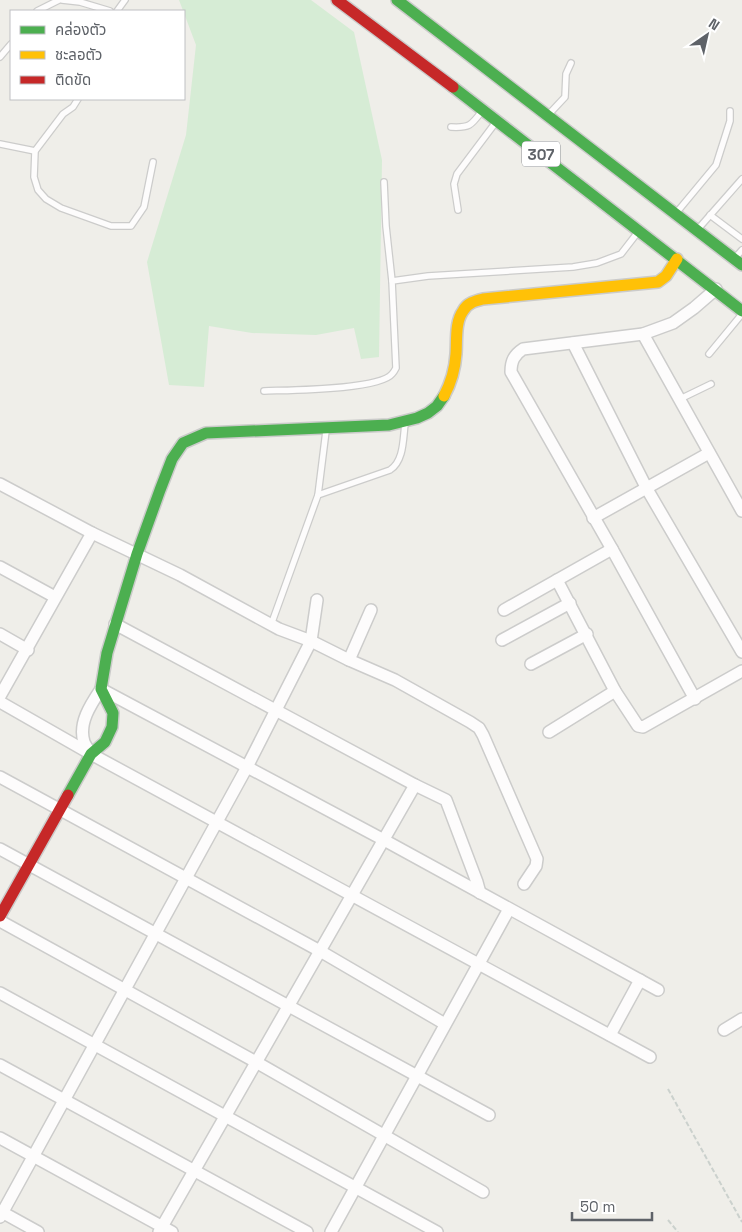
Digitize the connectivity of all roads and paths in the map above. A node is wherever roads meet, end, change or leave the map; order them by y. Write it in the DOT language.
graph roads {
  1 [pos="61,0"];
  2 [pos="126,0"];
  3 [pos="337,0"];
  4 [pos="397,0"];
  5 [pos="40,10"];
  6 [pos="107,10"];
  7 [pos="118,10"];
  8 [pos="10,45"];
  9 [pos="0,56"];
  10 [pos="571,63"];
  11 [pos="77,100"];
  12 [pos="483,110"];
  13 [pos="730,111"];
  14 [pos="548,115"];
  15 [pos="497,120"];
  16 [pos="451,127"];
  17 [pos="0,144"];
  18 [pos="35,151"];
  19 [pos="154,162"];
  20 [pos="742,179"];
  21 [pos="384,182"];
  22 [pos="458,210"];
  23 [pos="675,213"];
  24 [pos="710,215"];
  25 [pos="697,230"];
  26 [pos="640,231"];
  27 [pos="742,239"];
  28 [pos="742,250"];
  29 [pos="677,260"];
  30 [pos="738,262"];
  31 [pos="392,281"];
  32 [pos="716,289"];
  33 [pos="742,313"];
  34 [pos="643,334"];
  35 [pos="573,343"];
  36 [pos="709,354"];
  37 [pos="711,384"];
  38 [pos="264,391"];
  39 [pos="680,399"];
  40 [pos="406,421"];
  41 [pos="327,428"];
  42 [pos="709,454"];
  43 [pos="0,484"];
  44 [pos="648,489"];
  45 [pos="318,495"];
  46 [pos="742,511"];
  47 [pos="593,518"];
  48 [pos="92,533"];
  49 [pos="612,548"];
  50 [pos="137,554"];
  51 [pos="0,567"];
  52 [pos="558,580"];
  53 [pos="55,597"];
  54 [pos="318,600"];
  55 [pos="570,604"];
  56 [pos="371,610"];
  57 [pos="504,610"];
  58 [pos="115,624"];
  59 [pos="271,625"];
  60 [pos="0,634"];
  61 [pos="587,634"];
  62 [pos="502,640"];
  63 [pos="311,641"];
  64 [pos="28,650"];
  65 [pos="742,652"];
  66 [pos="349,660"];
  67 [pos="531,664"];
  68 [pos="742,671"];
  69 [pos="101,689"];
  70 [pos="615,691"];
  71 [pos="0,696"];
  72 [pos="695,699"];
  73 [pos="0,702"];
  74 [pos="276,709"];
  75 [pos="549,732"];
  76 [pos="91,754"];
  77 [pos="247,766"];
  78 [pos="0,777"];
  79 [pos="415,785"];
  80 [pos="60,809"];
  81 [pos="217,821"];
  82 [pos="384,840"];
  83 [pos="0,849"];
  84 [pos="28,865"];
  85 [pos="185,877"];
  86 [pos="524,884"];
  87 [pos="480,893"];
  88 [pos="352,896"];
  89 [pos="509,909"];
  90 [pos="0,916"];
  91 [pos="0,920"];
  92 [pos="155,933"];
  93 [pos="320,951"];
  94 [pos="480,964"];
  95 [pos="640,980"];
  96 [pos="124,989"];
  97 [pos="658,990"];
  98 [pos="0,993"];
  99 [pos="288,1006"];
  100 [pos="742,1020"];
  101 [pos="445,1024"];
  102 [pos="724,1030"];
  103 [pos="610,1035"];
  104 [pos="94,1045"];
  105 [pos="650,1057"];
  106 [pos="256,1062"];
  107 [pos="0,1065"];
  108 [pos="417,1075"];
  109 [pos="668,1089"];
  110 [pos="64,1100"];
  111 [pos="489,1115"];
  112 [pos="224,1117"];
  113 [pos="385,1134"];
  114 [pos="0,1138"];
  115 [pos="33,1156"];
  116 [pos="193,1171"];
  117 [pos="356,1187"];
  118 [pos="483,1192"];
  119 [pos="1,1214"];
  120 [pos="668,1220"];
  121 [pos="742,1222"];
  122 [pos="164,1230"];
  123 [pos="38,1232"];
  124 [pos="307,1232"];
  125 [pos="331,1232"];
  126 [pos="437,1232"];
  127 [pos="678,1232"];
  1 -- 5 [label="lane"];
  1 -- 6 [label="lane"];
  2 -- 7 [label="lane"];
  3 -- 12 [label="street, 307"];
  4 -- 14 [label="street, 307"];
  8 -- 9 [label="lane"];
  10 -- 14 [label="lane"];
  11 -- 18 [label="lane"];
  12 -- 15 [label="street, 307"];
  12 -- 16 [label="lane"];
  13 -- 23 [label="lane"];
  14 -- 23 [label="street, 307"];
  15 -- 22 [label="lane"];
  15 -- 26 [label="street, 307"];
  17 -- 18 [label="lane"];
  18 -- 19 [label="lane"];
  20 -- 24 [label="lane"];
  21 -- 31 [label="lane"];
  23 -- 25 [label="street, 307"];
  24 -- 25 [label="lane"];
  24 -- 27 [label="lane"];
  25 -- 30 [label="street, 307"];
  26 -- 29 [label="street, 307"];
  26 -- 31 [label="lane"];
  28 -- 30 [label="lane"];
  29 -- 32 [label="street, 307"];
  29 -- 40 [label="street"];
  31 -- 38 [label="lane"];
  32 -- 33 [label="street, 307"];
  32 -- 34 [label="street"];
  33 -- 36 [label="lane"];
  34 -- 35 [label="street"];
  34 -- 39 [label="street"];
  35 -- 44 [label="street"];
  35 -- 47 [label="street"];
  37 -- 39 [label="lane"];
  39 -- 42 [label="street"];
  40 -- 41 [label="street"];
  40 -- 45 [label="lane"];
  41 -- 45 [label="lane"];
  41 -- 50 [label="street"];
  42 -- 44 [label="street"];
  42 -- 46 [label="street"];
  43 -- 48 [label="street"];
  44 -- 47 [label="street"];
  44 -- 65 [label="street"];
  45 -- 59 [label="lane"];
  47 -- 49 [label="street"];
  48 -- 50 [label="street"];
  48 -- 53 [label="street"];
  49 -- 52 [label="street"];
  49 -- 72 [label="street"];
  50 -- 58 [label="street"];
  50 -- 59 [label="street"];
  51 -- 53 [label="street"];
  52 -- 55 [label="street"];
  52 -- 57 [label="street"];
  53 -- 64 [label="street"];
  54 -- 63 [label="street"];
  55 -- 61 [label="street"];
  55 -- 62 [label="street"];
  56 -- 66 [label="street"];
  58 -- 69 [label="street"];
  58 -- 74 [label="street"];
  59 -- 63 [label="street"];
  60 -- 64 [label="street"];
  61 -- 67 [label="street"];
  61 -- 70 [label="street"];
  63 -- 66 [label="street"];
  63 -- 74 [label="street"];
  64 -- 71 [label="street"];
  66 -- 86 [label="street"];
  68 -- 72 [label="street"];
  69 -- 76 [label="street"];
  69 -- 76 [label="street"];
  69 -- 77 [label="street"];
  70 -- 72 [label="street"];
  70 -- 75 [label="street"];
  73 -- 76 [label="street"];
  74 -- 77 [label="street"];
  74 -- 79 [label="street"];
  76 -- 80 [label="street"];
  76 -- 81 [label="street"];
  77 -- 81 [label="street"];
  77 -- 82 [label="street"];
  78 -- 80 [label="street"];
  79 -- 82 [label="street"];
  79 -- 87 [label="street"];
  80 -- 84 [label="street"];
  80 -- 85 [label="street"];
  81 -- 85 [label="street"];
  81 -- 88 [label="street"];
  82 -- 87 [label="street"];
  82 -- 88 [label="street"];
  83 -- 84 [label="street"];
  84 -- 90 [label="street"];
  84 -- 92 [label="street"];
  85 -- 92 [label="street"];
  85 -- 93 [label="street"];
  87 -- 89 [label="street"];
  88 -- 93 [label="street"];
  88 -- 94 [label="street"];
  89 -- 94 [label="street"];
  89 -- 95 [label="street"];
  91 -- 96 [label="street"];
  92 -- 96 [label="street"];
  92 -- 99 [label="street"];
  93 -- 99 [label="street"];
  93 -- 101 [label="street"];
  94 -- 101 [label="street"];
  94 -- 103 [label="street"];
  95 -- 97 [label="street"];
  95 -- 103 [label="street"];
  96 -- 104 [label="street"];
  96 -- 106 [label="street"];
  98 -- 104 [label="street"];
  99 -- 106 [label="street"];
  99 -- 108 [label="street"];
  100 -- 102 [label="street"];
  101 -- 108 [label="street"];
  103 -- 105 [label="street"];
  104 -- 110 [label="street"];
  104 -- 112 [label="street"];
  106 -- 112 [label="street"];
  106 -- 113 [label="street"];
  107 -- 110 [label="street"];
  108 -- 111 [label="street"];
  108 -- 113 [label="street"];
  109 -- 121 [label="path"];
  110 -- 115 [label="street"];
  110 -- 116 [label="street"];
  112 -- 116 [label="street"];
  112 -- 117 [label="street"];
  113 -- 117 [label="street"];
  113 -- 118 [label="street"];
  114 -- 115 [label="street"];
  115 -- 119 [label="street"];
  115 -- 122 [label="street"];
  116 -- 122 [label="street"];
  116 -- 124 [label="street"];
  117 -- 125 [label="street"];
  117 -- 126 [label="street"];
  119 -- 123 [label="street"];
  120 -- 127 [label="path"];
}
